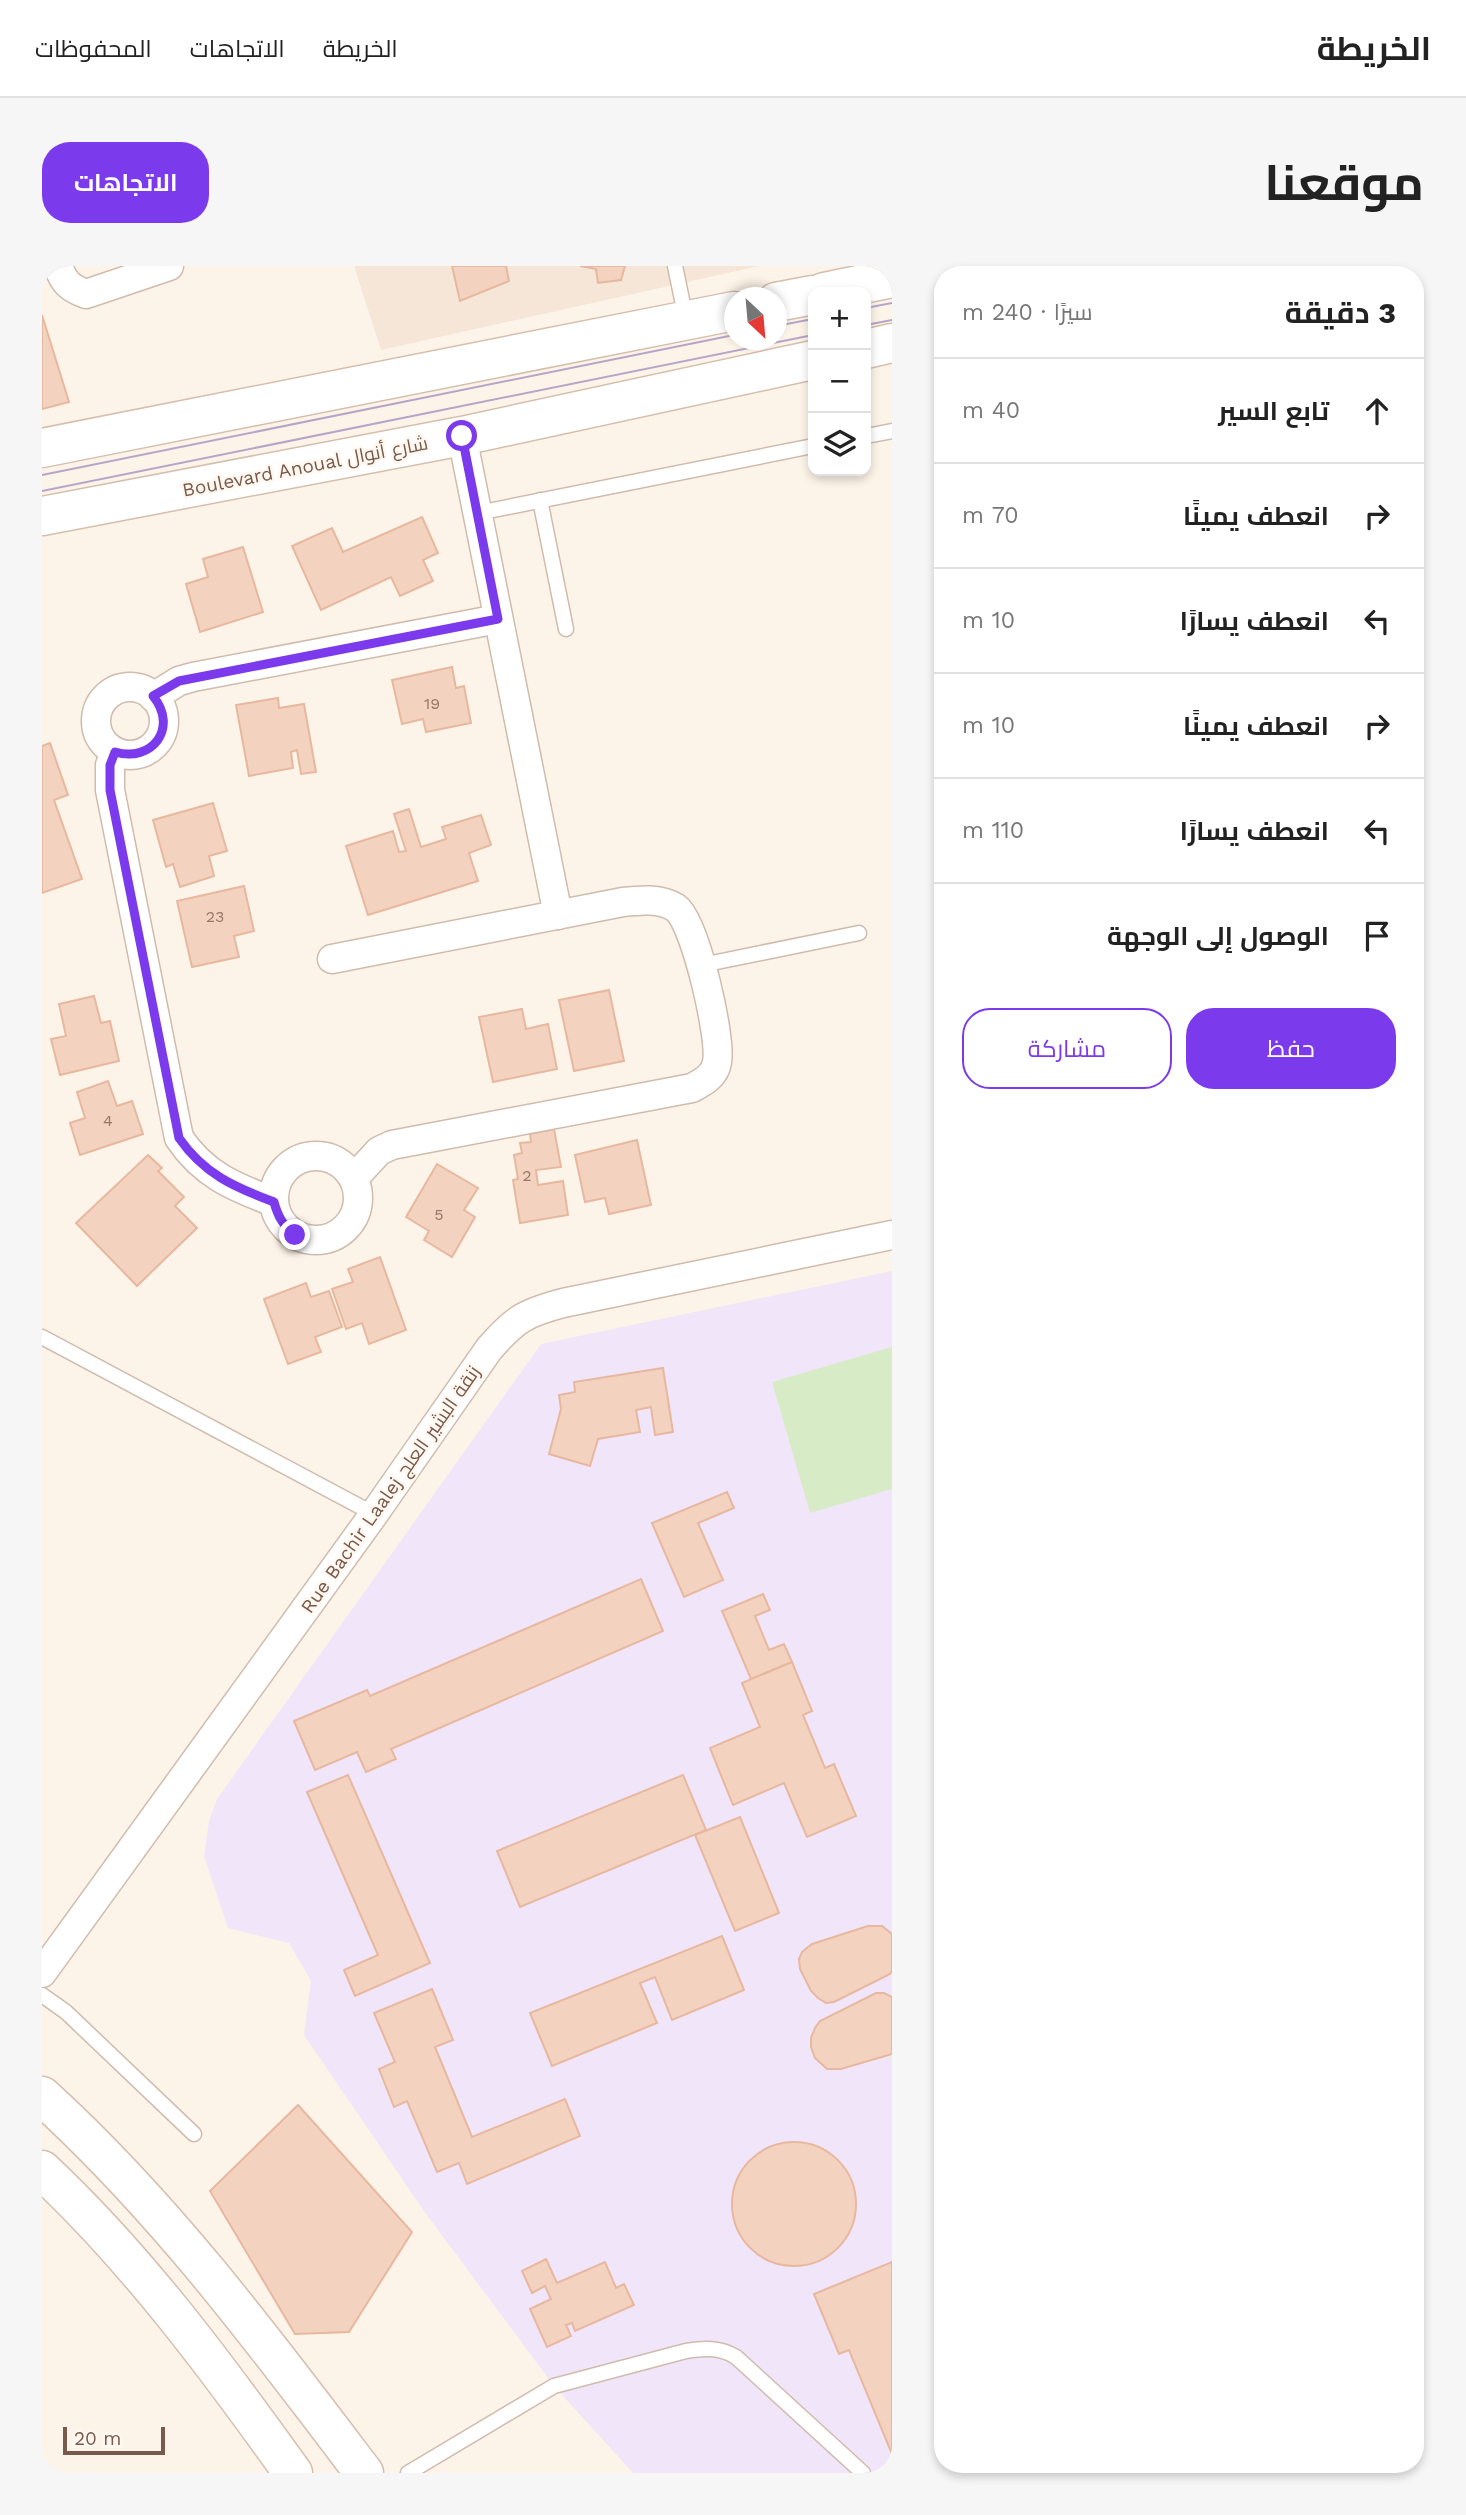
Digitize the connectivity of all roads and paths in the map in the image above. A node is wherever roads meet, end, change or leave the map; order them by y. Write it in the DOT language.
graph roads {
  1 [pos="58,266"];
  2 [pos="169,266"];
  3 [pos="675,266"];
  4 [pos="892,278"];
  5 [pos="848,287"];
  6 [pos="808,296"];
  7 [pos="787,300"];
  8 [pos="724,313"];
  9 [pos="686,321"];
  10 [pos="892,343"];
  11 [pos="871,348"];
  12 [pos="808,361"];
  13 [pos="892,430"];
  14 [pos="871,435"];
  15 [pos="462,436"];
  16 [pos="808,447"];
  17 [pos="42,448"];
  18 [pos="540,500"];
  19 [pos="478,513"];
  20 [pos="42,516"];
  21 [pos="498,619"];
  22 [pos="566,629"];
  23 [pos="153,696"];
  24 [pos="115,752"];
  25 [pos="558,915"];
  26 [pos="859,933"];
  27 [pos="332,959"];
  28 [pos="702,965"];
  29 [pos="354,1178"];
  30 [pos="274,1202"];
  31 [pos="892,1235"];
  32 [pos="42,1337"];
  33 [pos="374,1514"];
  34 [pos="42,1973"];
  35 [pos="42,1995"];
  36 [pos="42,2096"];
  37 [pos="194,2134"];
  38 [pos="42,2170"];
  39 [pos="293,2473"];
  40 [pos="364,2473"];
  41 [pos="408,2473"];
  42 [pos="863,2473"];
  1 -- 2 [label="street"];
  3 -- 9 [label="lane"];
  4 -- 5 [label="main road"];
  6 -- 7 [label="main road"];
  8 -- 9 [label="main road"];
  9 -- 17 [label="main road"];
  10 -- 11 [label="main road"];
  12 -- 15 [label="main road, Boulevard Anoual شارع أنوال"];
  13 -- 14 [label="lane"];
  15 -- 19 [label="street"];
  15 -- 20 [label="main road, Boulevard Anoual شارع أنوال"];
  16 -- 18 [label="lane"];
  18 -- 19 [label="lane"];
  18 -- 22 [label="lane"];
  19 -- 21 [label="street"];
  21 -- 23 [label="street"];
  21 -- 25 [label="street"];
  23 -- 24 [label="street"];
  23 -- 24 [label="street"];
  24 -- 30 [label="street"];
  25 -- 27 [label="street"];
  25 -- 28 [label="street"];
  26 -- 28 [label="lane"];
  28 -- 29 [label="street"];
  29 -- 30 [label="street"];
  29 -- 30 [label="street"];
  31 -- 33 [label="street, Rue Bachir Laalej زنقة البشير العلج"];
  32 -- 33 [label="lane"];
  33 -- 34 [label="street, Rue Bachir Laalej زنقة البشير العلج"];
  35 -- 37 [label="lane"];
  36 -- 40 [label="main road"];
  38 -- 39 [label="main road"];
  41 -- 42 [label="lane"];
}
